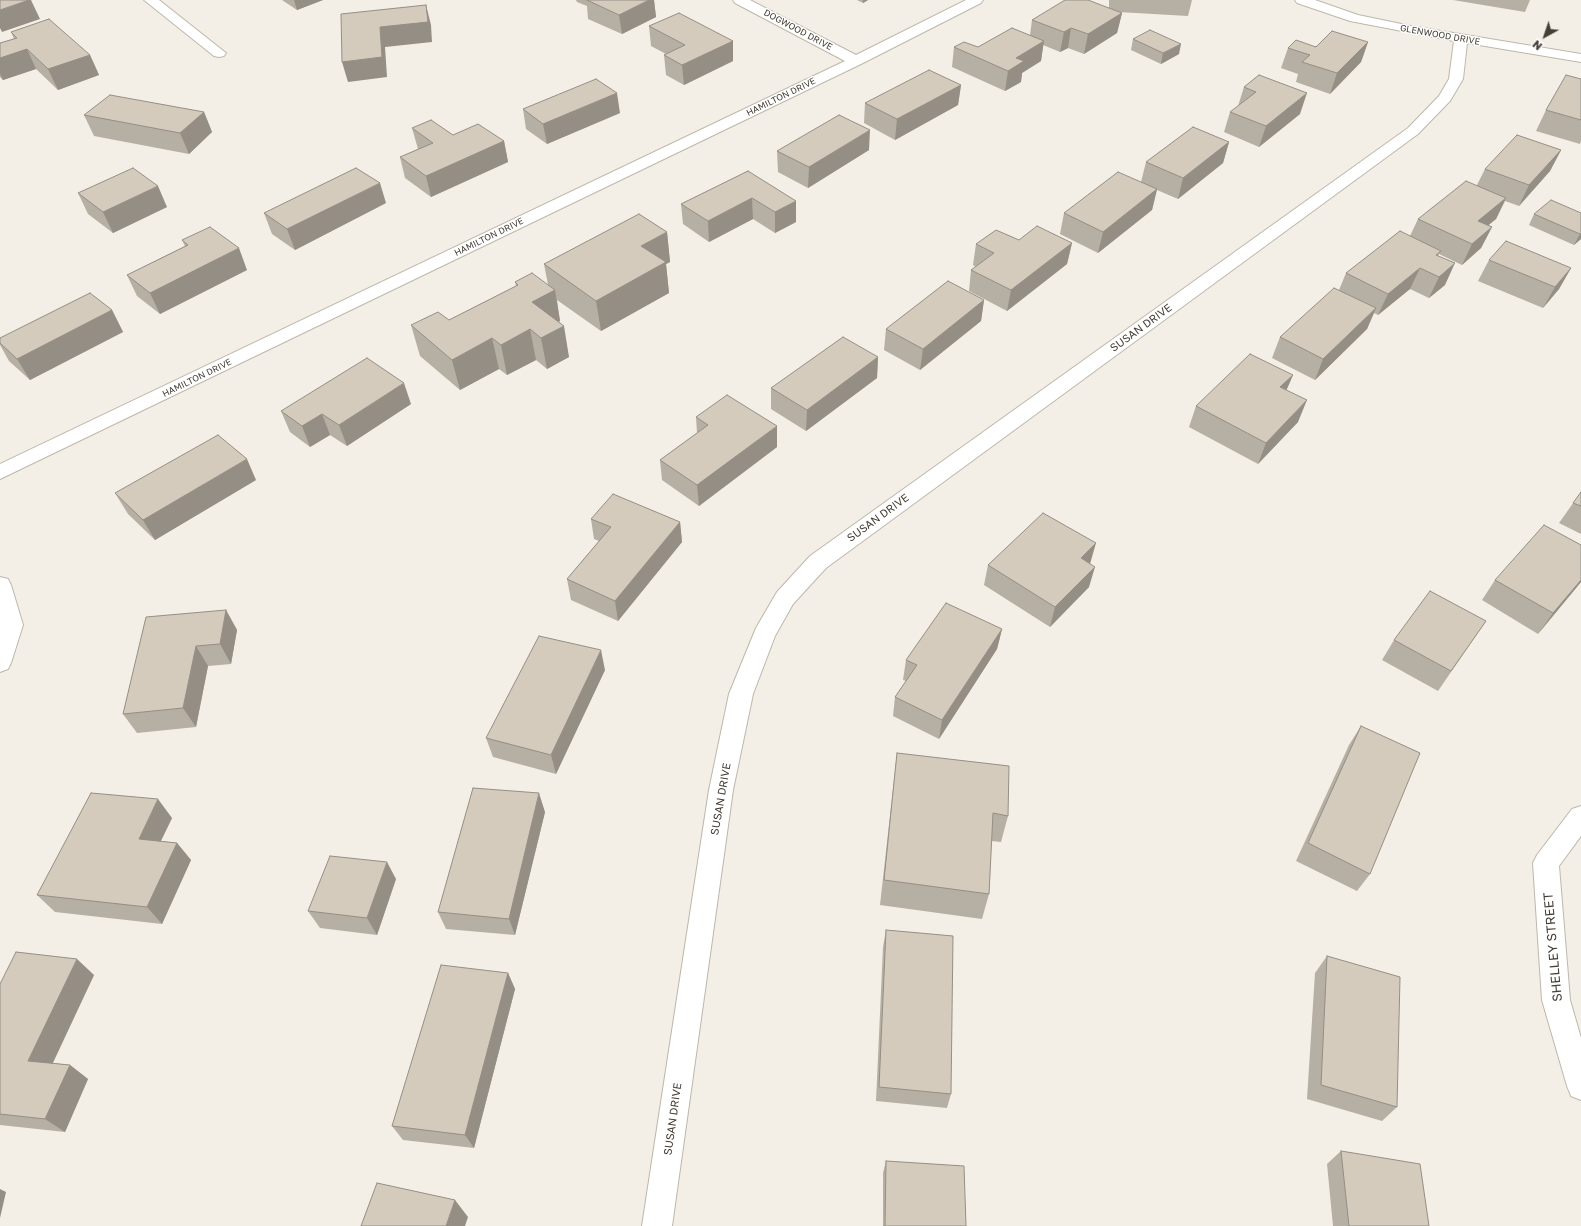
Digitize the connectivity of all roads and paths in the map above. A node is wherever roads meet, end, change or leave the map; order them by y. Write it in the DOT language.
graph roads {
  1 [pos="151,0"];
  2 [pos="740,0"];
  3 [pos="976,0"];
  4 [pos="1302,0"];
  5 [pos="1461,39"];
  6 [pos="219,53"];
  7 [pos="1581,58"];
  8 [pos="856,61"];
  9 [pos="0,472"];
  10 [pos="0,585"];
  11 [pos="0,663"];
  12 [pos="1581,817"];
  13 [pos="1581,1086"];
  14 [pos="657,1226"];
  1 -- 6 [label="street"];
  2 -- 8 [label="street, DOGWOOD DRIVE"];
  3 -- 8 [label="street, HAMILTON DRIVE"];
  4 -- 5 [label="street, GLENWOOD DRIVE"];
  5 -- 7 [label="street, GLENWOOD DRIVE"];
  5 -- 14 [label="street, SUSAN DRIVE"];
  8 -- 9 [label="street, HAMILTON DRIVE"];
  10 -- 11 [label="street"];
  12 -- 13 [label="street, SHELLEY STREET"];
}
